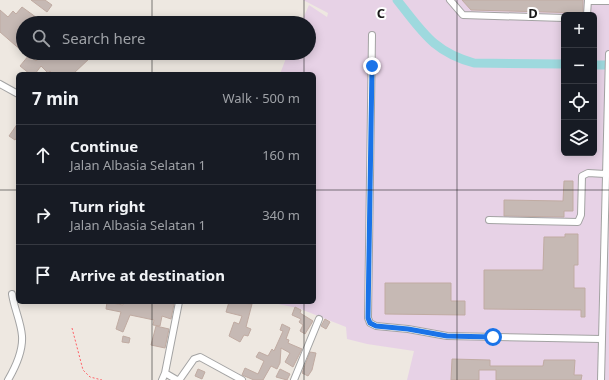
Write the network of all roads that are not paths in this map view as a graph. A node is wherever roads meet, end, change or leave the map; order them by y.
1 (450, 0) edge
2 (588, 0) edge
3 (609, 1) edge
4 (587, 12) edge
5 (561, 18) edge
6 (372, 35) dead end
7 (609, 54) edge
8 (0, 84) edge
9 (16, 93) edge
10 (605, 174) junction
11 (489, 220) dead end
12 (12, 294) dead end
13 (179, 304) edge
14 (319, 319) dead end
15 (601, 339) junction
16 (165, 373) junction
17 (8, 380) edge
18 (162, 380) edge
19 (242, 380) edge
20 (294, 380) edge
21 (601, 380) edge

1 - 5 street
2 - 3 street
2 - 4 street
6 - 15 street
7 - 10 street
8 - 9 street
10 - 11 street
10 - 15 street
12 - 17 street
13 - 16 street
14 - 20 street
15 - 21 street
16 - 18 street
16 - 19 street

